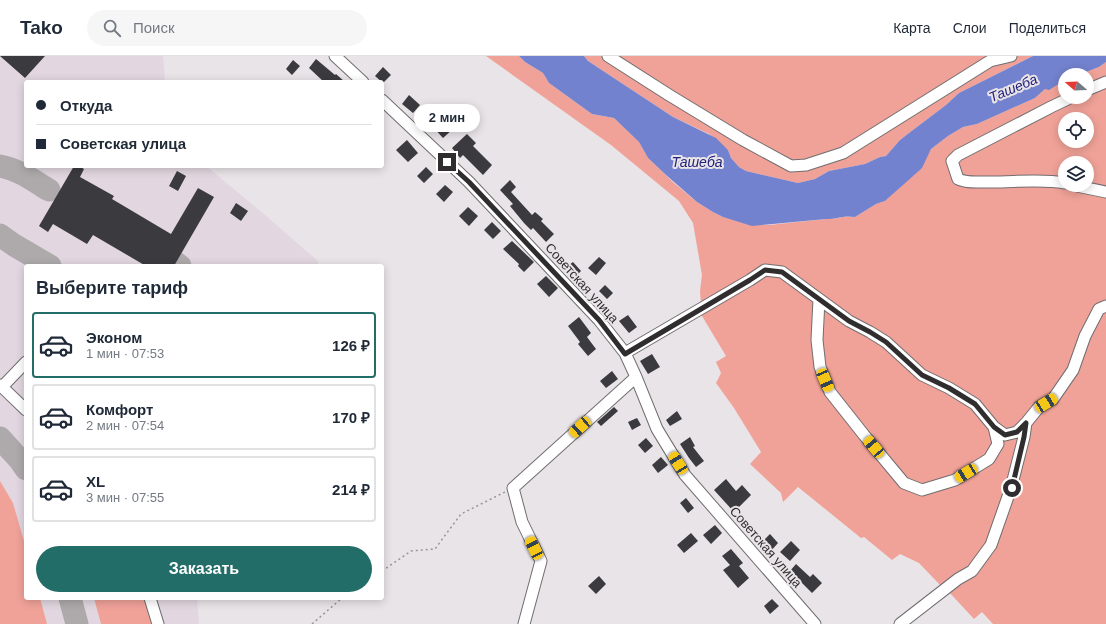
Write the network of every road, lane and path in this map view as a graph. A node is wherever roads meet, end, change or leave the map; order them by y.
1 (335, 56) edge
2 (608, 56) edge
3 (1011, 56) edge
4 (361, 80) edge
5 (1106, 82) edge
6 (1094, 87) edge
7 (384, 102) edge
8 (1058, 104) edge
9 (1058, 182) edge
10 (1094, 190) edge
11 (1106, 192) edge
12 (819, 299) junction
13 (1106, 306) edge
14 (625, 354) junction
15 (24, 364) edge
16 (636, 377) junction
17 (1, 386) edge
18 (24, 408) edge
19 (1026, 423) junction
20 (994, 427) junction
21 (513, 488) junction
22 (384, 569) edge
23 (151, 600) edge
24 (340, 600) edge
25 (158, 624) edge
26 (312, 624) edge
27 (524, 624) edge
28 (815, 624) edge
29 (900, 624) edge

1 - 4 street
2 - 3 street
5 - 6 street
7 - 14 street, Советская улица
8 - 9 street
10 - 11 street
12 - 14 street
12 - 20 street
12 - 20 street
13 - 19 street
14 - 16 street, Советская улица
15 - 17 street
16 - 21 street
16 - 28 street, Советская улица
17 - 18 street
19 - 20 street
19 - 29 street
21 - 22 path
21 - 27 street
23 - 25 street
24 - 26 path

